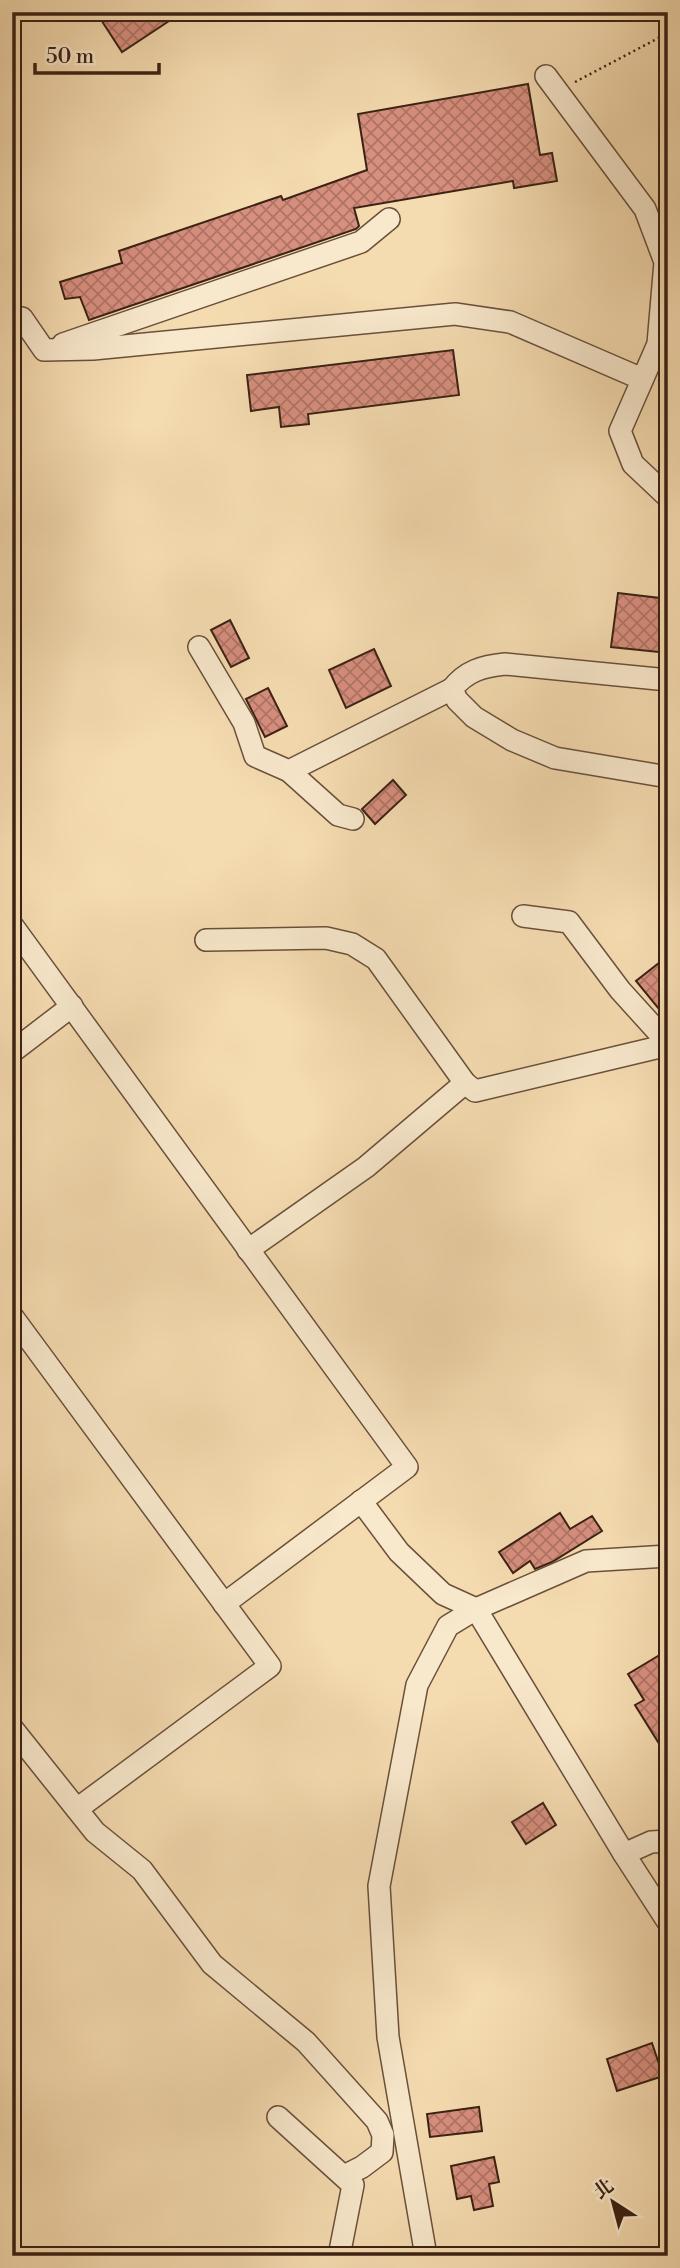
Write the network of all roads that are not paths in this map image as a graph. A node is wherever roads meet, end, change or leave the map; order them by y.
1 (551, 84) road end
2 (389, 219) dead end
3 (22, 318) dead end
4 (44, 350) junction
5 (642, 379) junction
6 (668, 497) edge
7 (199, 647) dead end
8 (668, 680) edge
9 (452, 689) junction
10 (289, 771) junction
11 (668, 776) edge
12 (353, 819) dead end
13 (523, 916) dead end
14 (12, 925) edge
15 (206, 940) dead end
16 (72, 1006) junction
17 (668, 1044) edge
18 (12, 1052) edge
19 (465, 1083) junction
20 (248, 1250) junction
21 (12, 1316) edge
22 (361, 1501) junction
23 (668, 1556) edge
24 (224, 1604) junction
25 (477, 1609) junction
26 (12, 1728) edge
27 (78, 1810) junction
28 (668, 1841) edge
29 (624, 1854) junction
30 (668, 1922) edge
31 (278, 2117) dead end
32 (344, 2176) junction
33 (339, 2256) edge
34 (426, 2256) edge

1 - 5 lane
2 - 4 lane
3 - 4 lane
4 - 5 lane
5 - 6 lane
7 - 10 lane
8 - 9 lane
9 - 10 lane
9 - 11 lane
10 - 12 lane
13 - 17 lane
14 - 16 lane
15 - 19 lane
16 - 18 lane
16 - 20 lane
17 - 19 lane
19 - 20 lane
20 - 22 lane
21 - 24 lane
22 - 24 lane
22 - 25 lane
23 - 25 lane
24 - 27 lane
25 - 29 lane
25 - 34 lane
26 - 27 lane
27 - 32 lane
28 - 29 lane
29 - 30 lane
31 - 32 lane
32 - 33 lane

